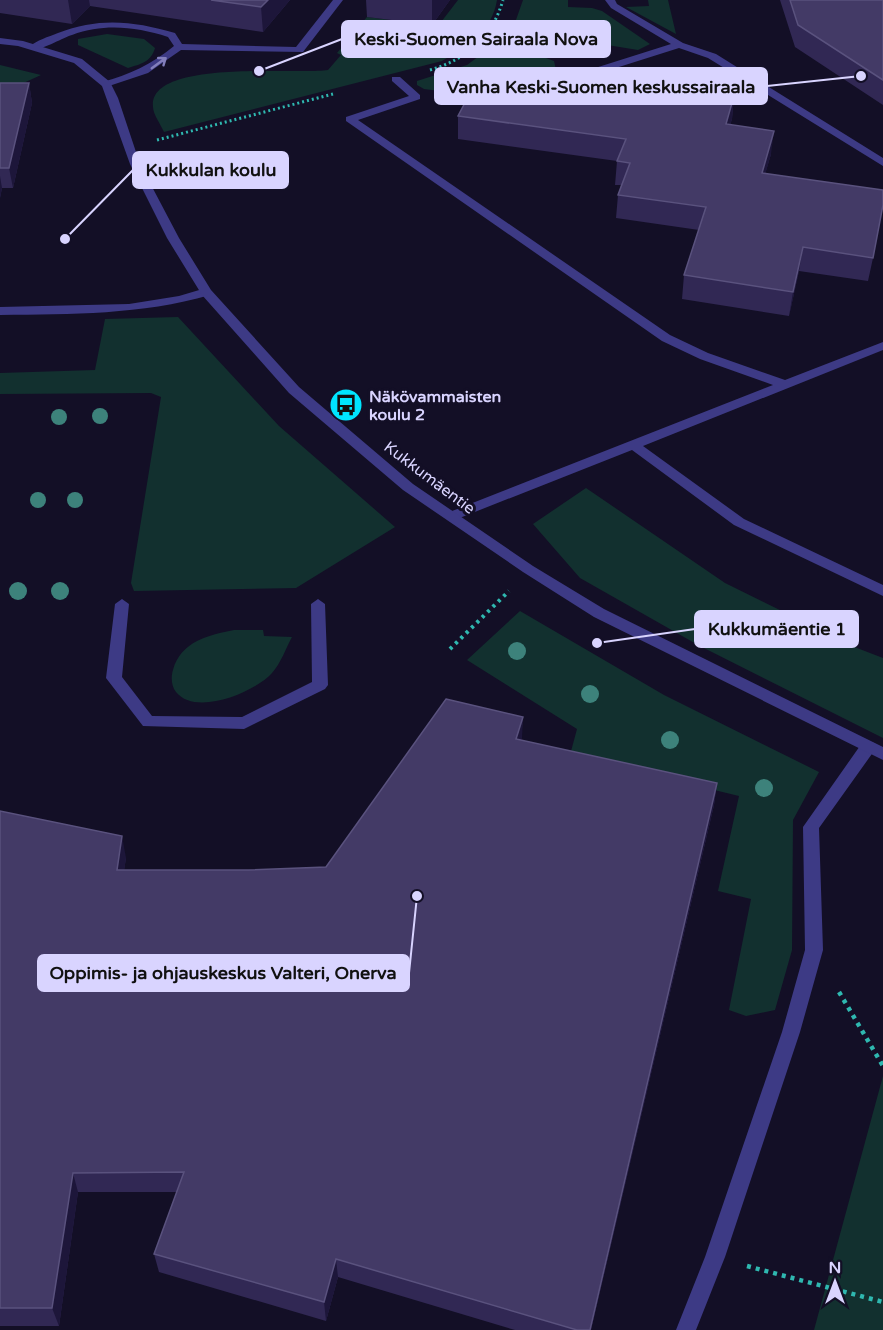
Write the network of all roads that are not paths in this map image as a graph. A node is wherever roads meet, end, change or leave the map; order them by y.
1 (338, 0) edge
2 (610, 0) edge
3 (0, 40) edge
4 (679, 45) junction
5 (34, 47) junction
6 (179, 47) junction
7 (396, 79) road end
8 (558, 83) dead end
9 (106, 84) junction
10 (883, 163) edge
11 (206, 292) junction
12 (0, 311) edge
13 (883, 346) edge
14 (786, 385) junction
15 (632, 444) junction
16 (452, 516) junction
17 (883, 591) edge
18 (122, 604) dead end
19 (318, 604) dead end
20 (876, 750) edge
21 (686, 1330) edge

1 - 6 street
2 - 4 street
3 - 5 street, Kukkumäentie
4 - 8 street
4 - 10 street
5 - 6 street
5 - 9 street, Kukkumäentie
9 -> 6 street
7 - 14 street
9 - 11 street, Kukkumäentie
11 - 12 street
11 - 16 street, Kukkumäentie
13 - 14 street
14 - 15 street
15 - 16 street
15 - 17 street
16 - 20 street, Kukkumäentie
18 - 19 street
20 - 21 street

